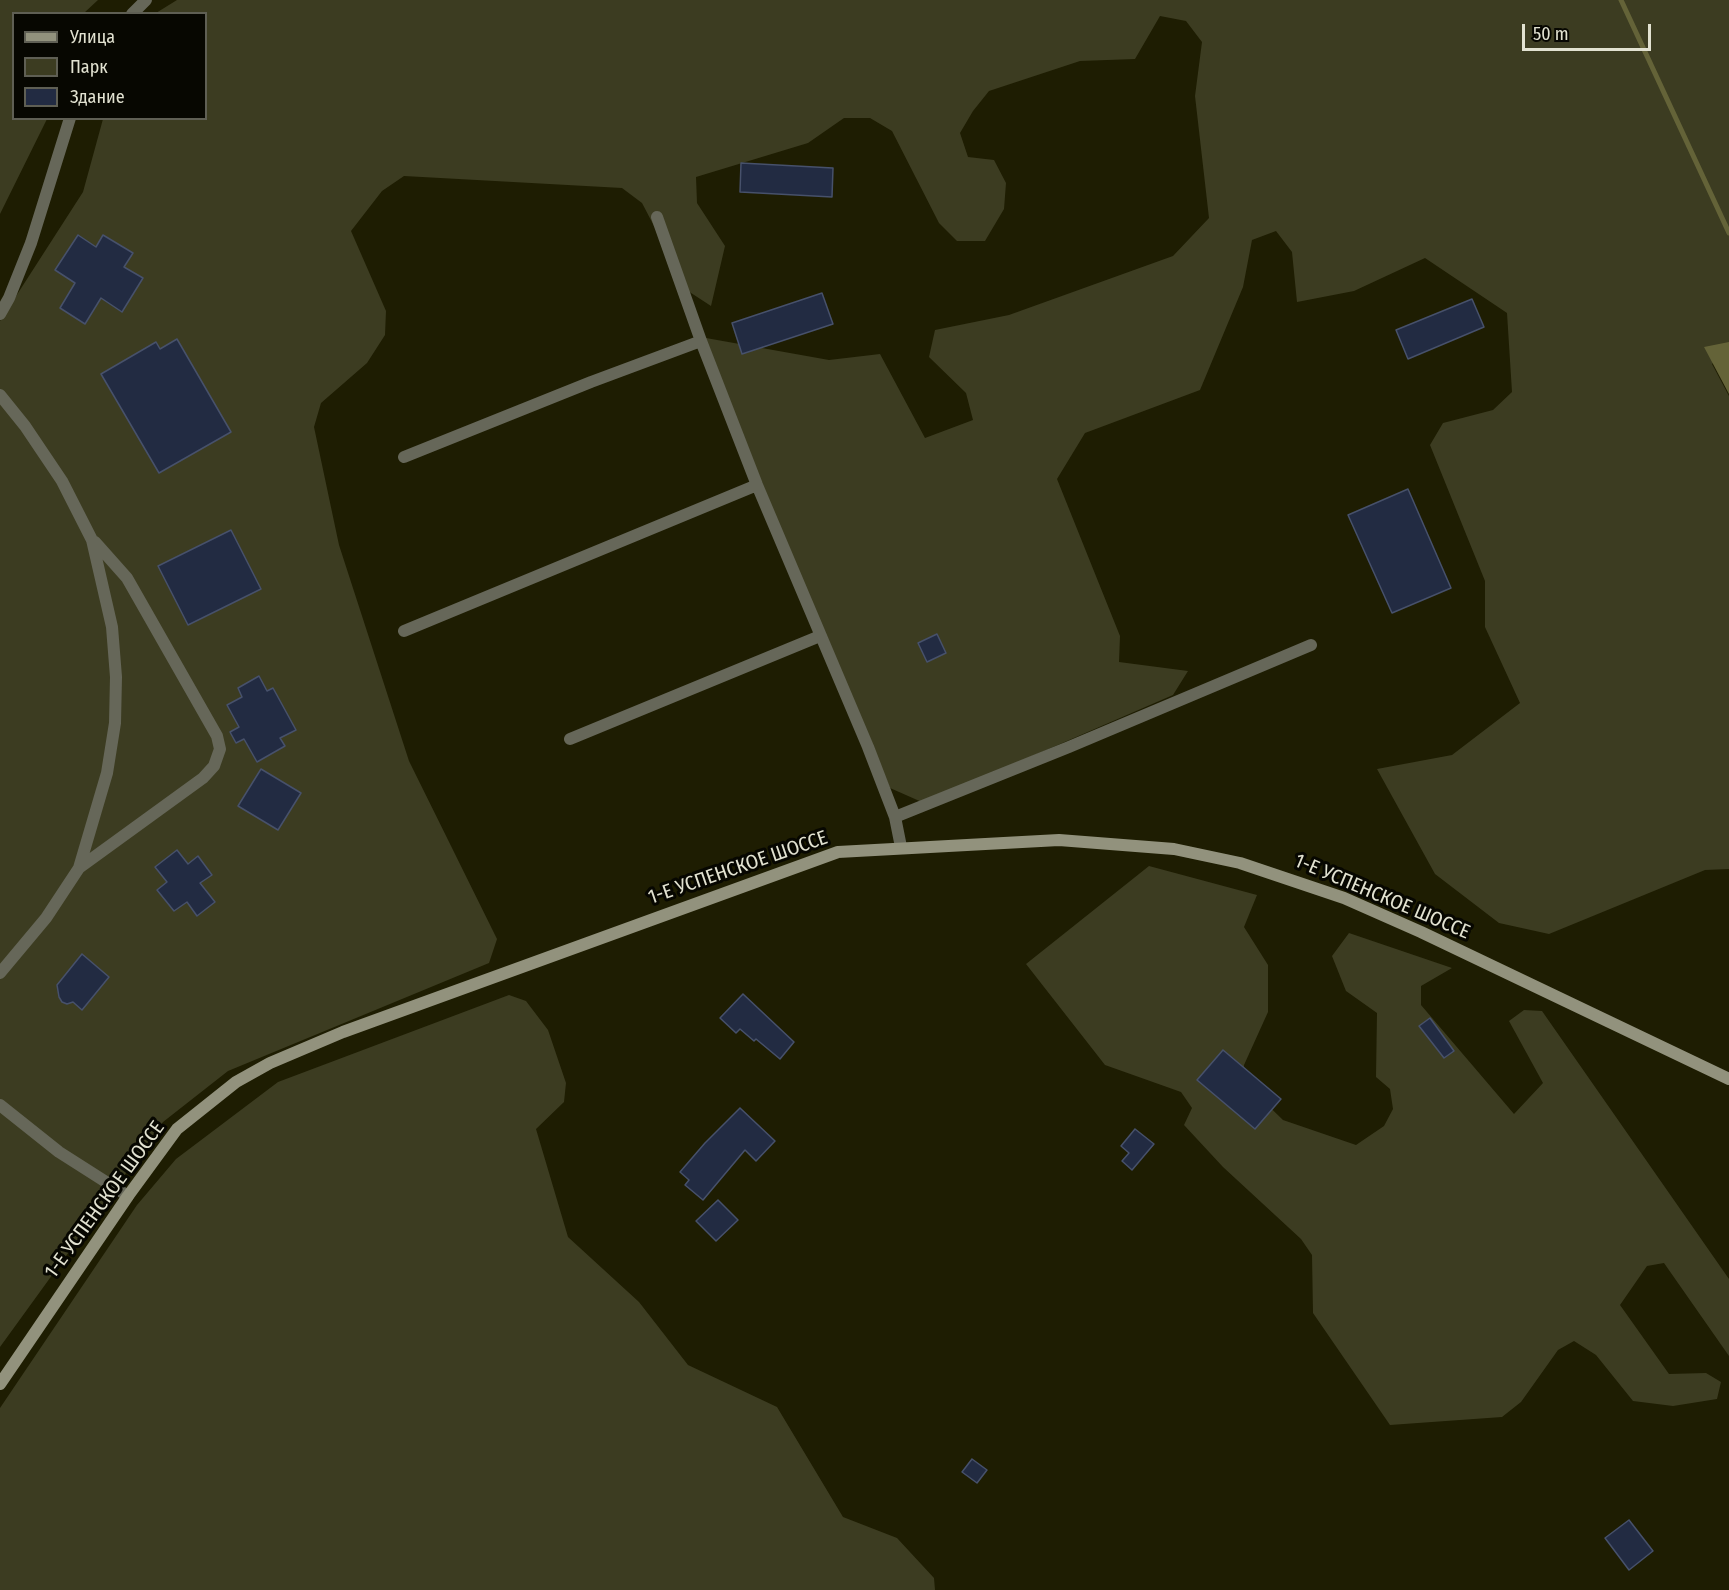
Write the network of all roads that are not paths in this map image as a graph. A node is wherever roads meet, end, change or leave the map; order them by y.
1 (146, 0) edge
2 (134, 12) edge
3 (69, 120) edge
4 (657, 217) dead end
5 (0, 314) edge
6 (701, 341) junction
7 (0, 395) edge
8 (404, 457) dead end
9 (757, 485) junction
10 (92, 540) junction
11 (404, 631) dead end
12 (819, 636) junction
13 (1311, 645) dead end
14 (570, 739) dead end
15 (895, 817) junction
16 (901, 847) junction
17 (79, 868) junction
18 (0, 973) edge
19 (1729, 1079) edge
20 (0, 1105) edge
21 (128, 1196) junction
22 (0, 1384) edge

1 - 2 street
3 - 5 street
4 - 6 street
6 - 8 street
6 - 9 street
7 - 10 street
9 - 11 street
9 - 12 street
10 - 17 street
10 - 17 street
12 - 14 street
12 - 15 street
13 - 15 street
15 - 16 street
16 - 19 main road, 1-Е УСПЕНСКОЕ ШОССЕ
16 - 21 main road, 1-Е УСПЕНСКОЕ ШОССЕ
17 - 18 street
20 - 21 street
21 - 22 main road, 1-Е УСПЕНСКОЕ ШОССЕ

